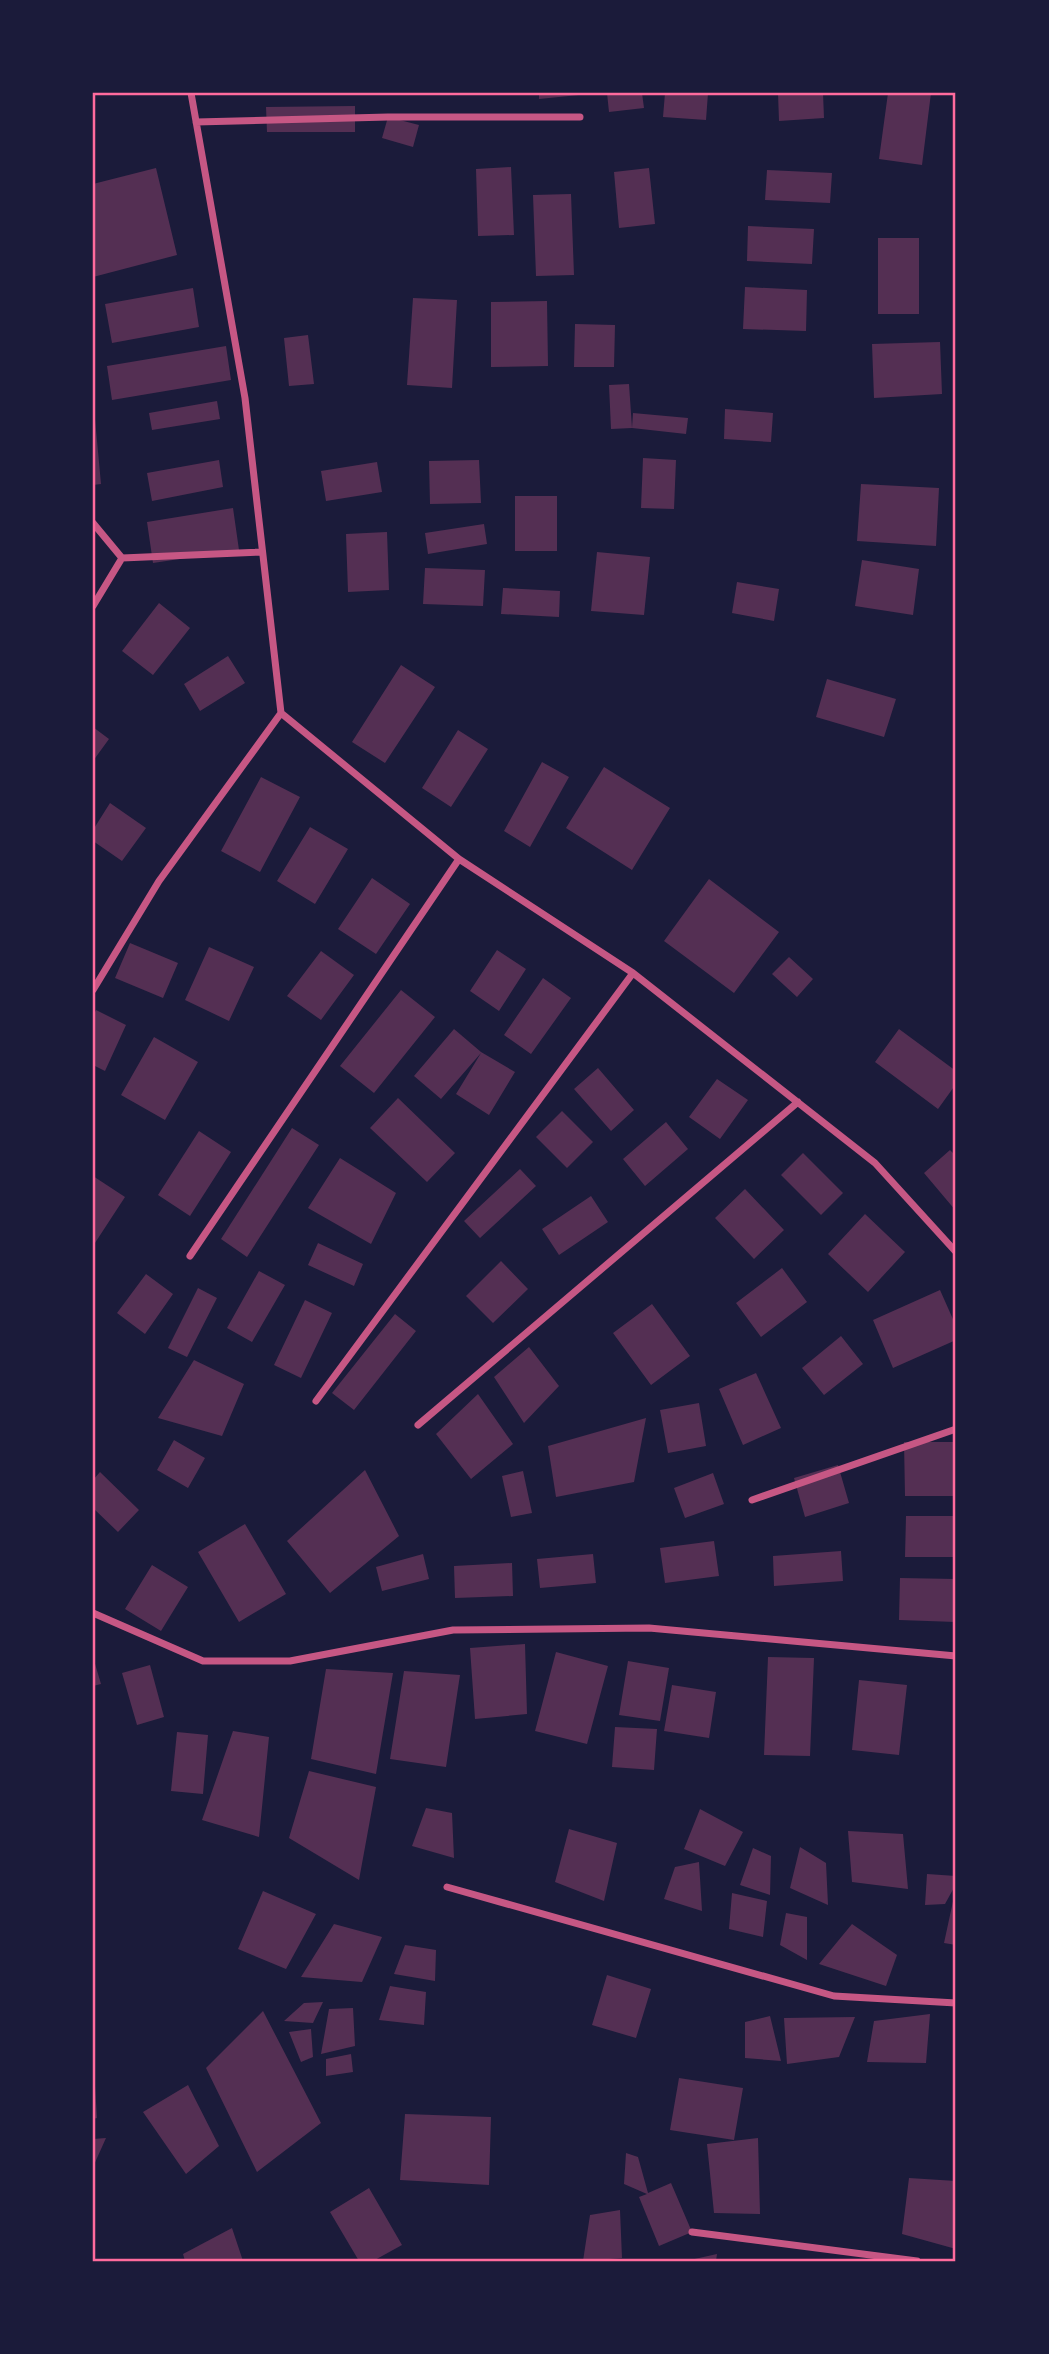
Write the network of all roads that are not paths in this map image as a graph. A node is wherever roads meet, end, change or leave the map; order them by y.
1 (191, 93) edge
2 (580, 117) dead end
3 (196, 122) junction
4 (93, 523) edge
5 (261, 552) junction
6 (122, 558) junction
7 (93, 606) edge
8 (281, 713) junction
9 (459, 859) junction
10 (633, 973) junction
11 (93, 990) edge
12 (799, 1102) junction
13 (956, 1252) edge
14 (190, 1256) dead end
15 (316, 1401) dead end
16 (418, 1425) dead end
17 (956, 1429) edge
18 (752, 1500) dead end
19 (93, 1613) edge
20 (956, 1656) edge
21 (447, 1887) dead end
22 (956, 2003) edge
23 (692, 2231) dead end
24 (917, 2261) edge

1 - 3 street
2 - 3 street
3 - 5 street
4 - 6 street
5 - 6 street
5 - 8 street
6 - 7 street
8 - 9 street
8 - 11 street
9 - 10 street
9 - 14 street
10 - 12 street
10 - 15 street
12 - 13 street
12 - 16 street
17 - 18 street
19 - 20 street
21 - 22 street
23 - 24 street

